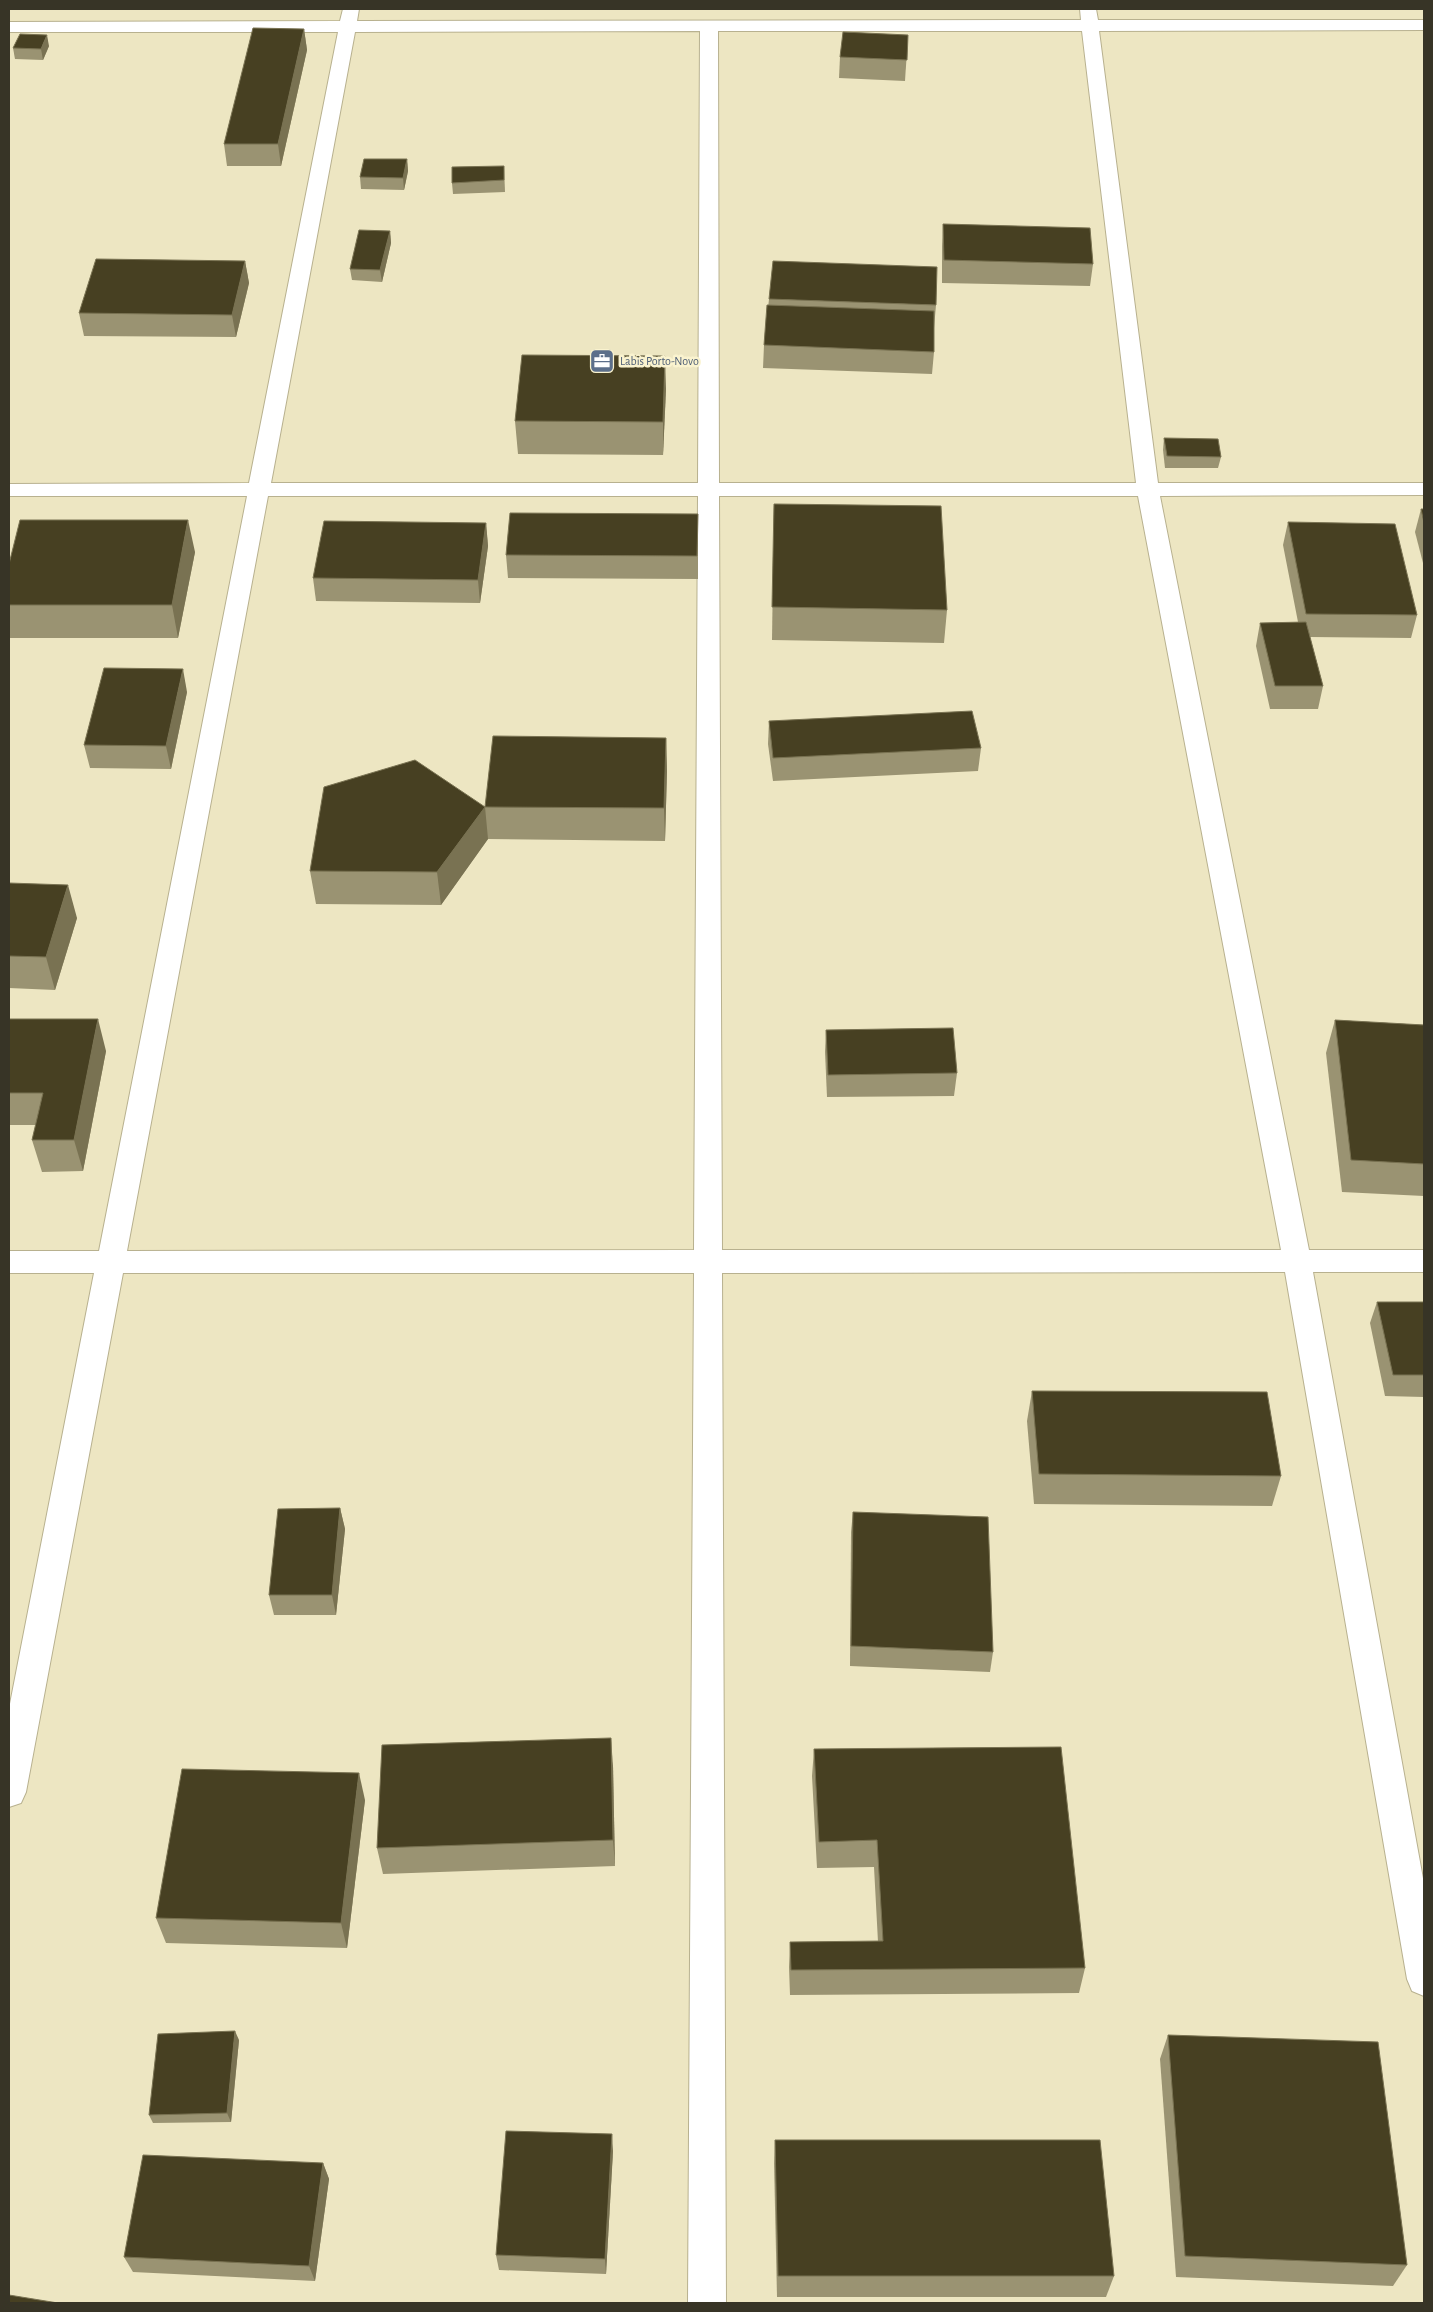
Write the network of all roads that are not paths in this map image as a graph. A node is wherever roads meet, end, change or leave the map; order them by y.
1 (1090, 17) edge
2 (349, 18) edge
3 (1424, 25) edge
4 (9, 27) edge
5 (708, 27) junction
6 (709, 489) junction
7 (1148, 489) junction
8 (1424, 489) edge
9 (9, 490) edge
10 (258, 490) junction
11 (1297, 1261) junction
12 (1424, 1261) edge
13 (9, 1262) edge
14 (110, 1262) junction
15 (708, 1262) junction
16 (9, 1792) edge
17 (1424, 1979) edge
18 (707, 2303) edge

1 - 3 street
1 - 5 street
1 - 7 street
2 - 4 street
2 - 5 street
2 - 10 street
5 - 6 street
6 - 7 street
6 - 10 street
6 - 15 street
7 - 8 street
7 - 11 street
9 - 10 street
10 - 14 street
11 - 12 street
11 - 15 street
11 - 17 street
13 - 14 street
14 - 15 street
14 - 16 street
15 - 18 street

